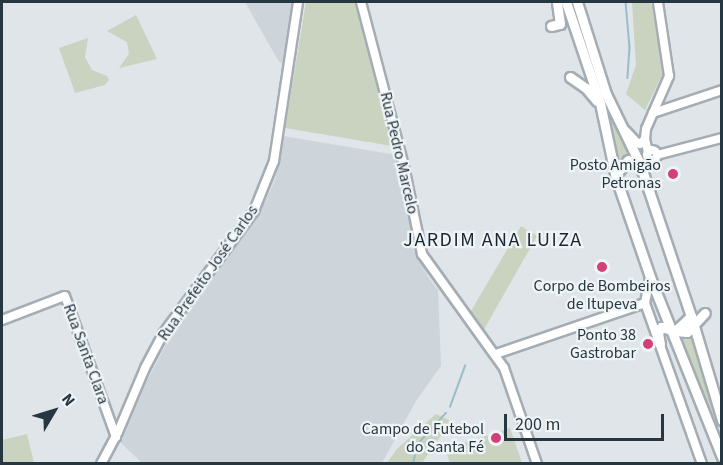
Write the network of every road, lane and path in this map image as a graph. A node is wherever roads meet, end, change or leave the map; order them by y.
1 (298, 2) edge
2 (361, 2) edge
3 (557, 2) edge
4 (566, 2) edge
5 (578, 2) edge
6 (658, 2) edge
7 (551, 26) dead end
8 (570, 77) dead end
9 (722, 90) edge
10 (600, 103) junction
11 (653, 113) junction
12 (621, 126) junction
13 (722, 138) edge
14 (645, 139) junction
15 (640, 164) junction
16 (616, 174) junction
17 (650, 277) junction
18 (645, 303) junction
19 (663, 310) junction
20 (705, 313) dead end
21 (691, 316) junction
22 (2, 320) edge
23 (694, 326) junction
24 (672, 330) junction
25 (660, 344) junction
26 (495, 354) junction
27 (107, 411) junction
28 (123, 420) junction
29 (722, 420) edge
30 (116, 437) junction
31 (722, 457) edge
32 (104, 462) edge
33 (537, 464) edge
34 (702, 464) edge

1 - 28 street, Rua Prefeito José Carlos
2 - 26 street, Rua Pedro Marcelo
3 - 7 main road
4 - 10 main road
5 - 12 main road
6 - 11 street
8 - 10 main road
9 - 11 street
10 - 16 main road
11 - 14 street
12 - 14 street
12 - 15 main road
13 - 14 street
15 - 16 main road
15 - 21 main road
16 - 17 main road
17 - 18 street
17 - 19 main road
18 - 19 street
18 - 25 street
18 - 26 street
19 - 24 main road
20 - 23 main road
21 - 23 main road
21 - 24 main road
22 - 27 street, Rua Santa Clara
23 - 24 main road
23 - 29 main road
24 - 25 main road
24 - 31 main road
25 - 34 street
26 - 33 street, Rua Pedro Marcelo
27 - 28 street
27 - 30 street, Rua Santa Clara
28 - 30 street, Rua Prefeito José Carlos
30 - 32 street, Rua Prefeito José Carlos

